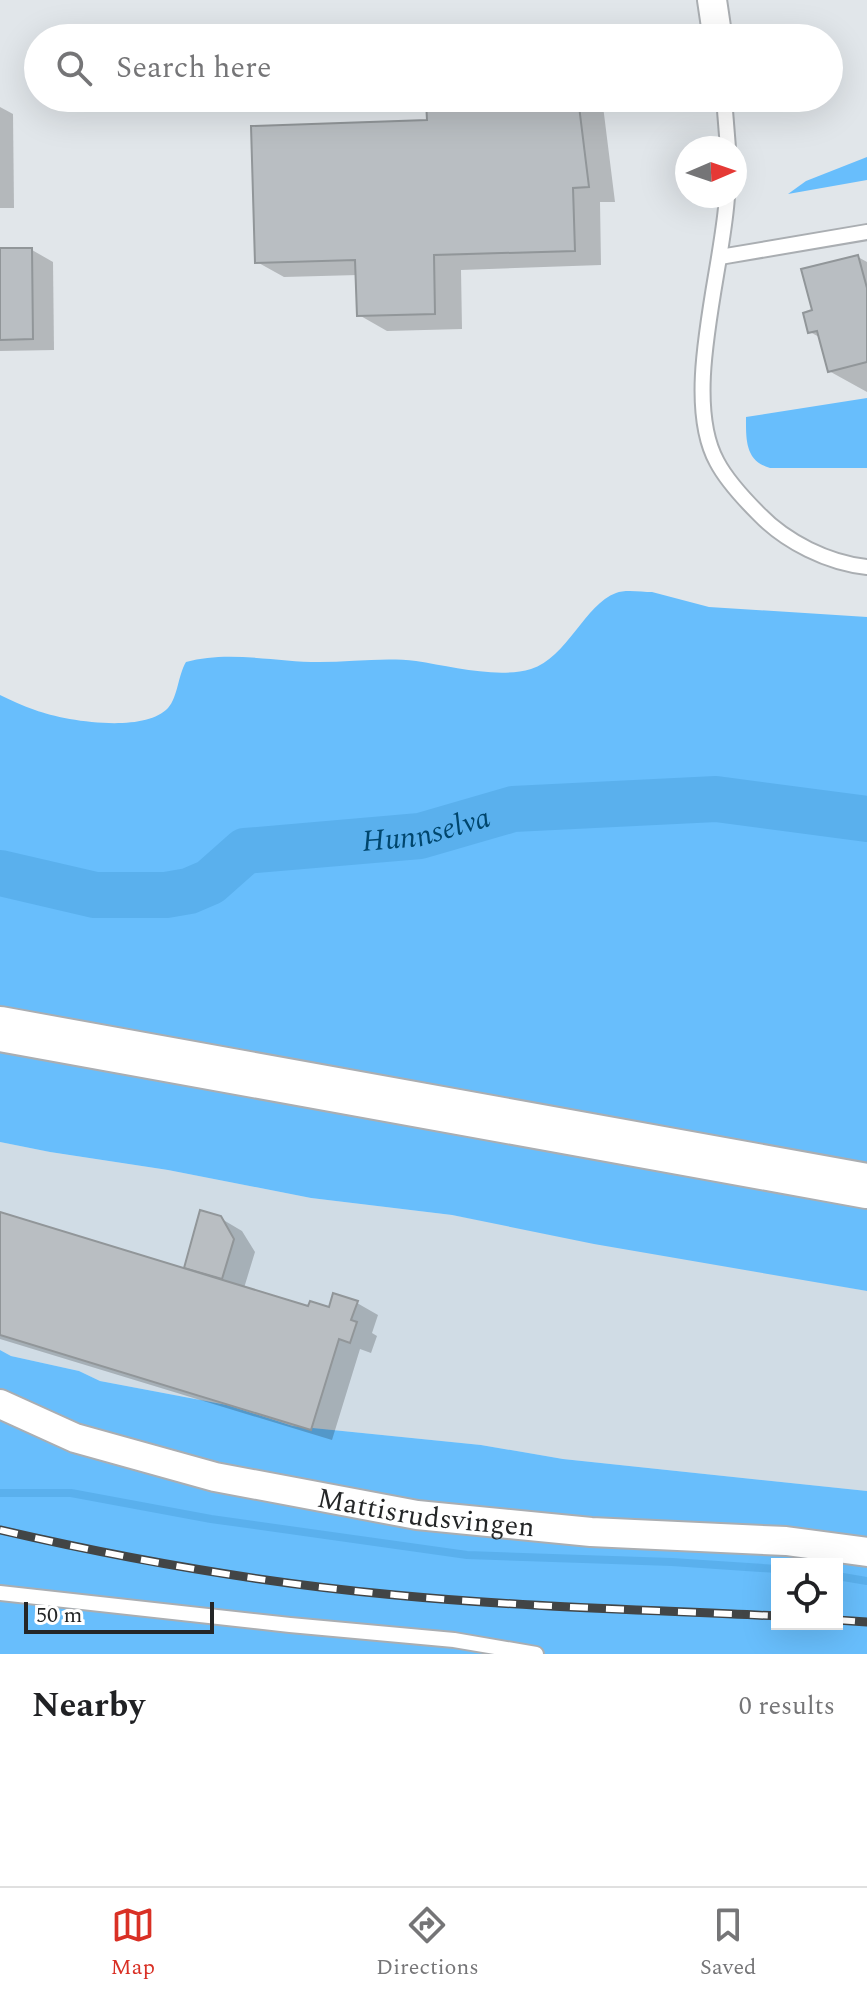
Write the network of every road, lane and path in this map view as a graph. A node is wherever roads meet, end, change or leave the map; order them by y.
1 (725, 112) edge
2 (727, 136) edge
3 (726, 208) edge
4 (867, 232) edge
5 (720, 257) junction
6 (867, 567) edge
7 (0, 1029) edge
8 (0, 1053) edge
9 (867, 1186) edge
10 (867, 1209) edge
11 (0, 1404) edge
12 (867, 1552) edge
13 (0, 1593) edge
14 (536, 1654) edge

1 - 2 lane
3 - 5 lane
4 - 5 lane
5 - 6 lane
7 - 9 highway
8 - 10 highway
11 - 12 street, Mattisrudsvingen
13 - 14 lane

